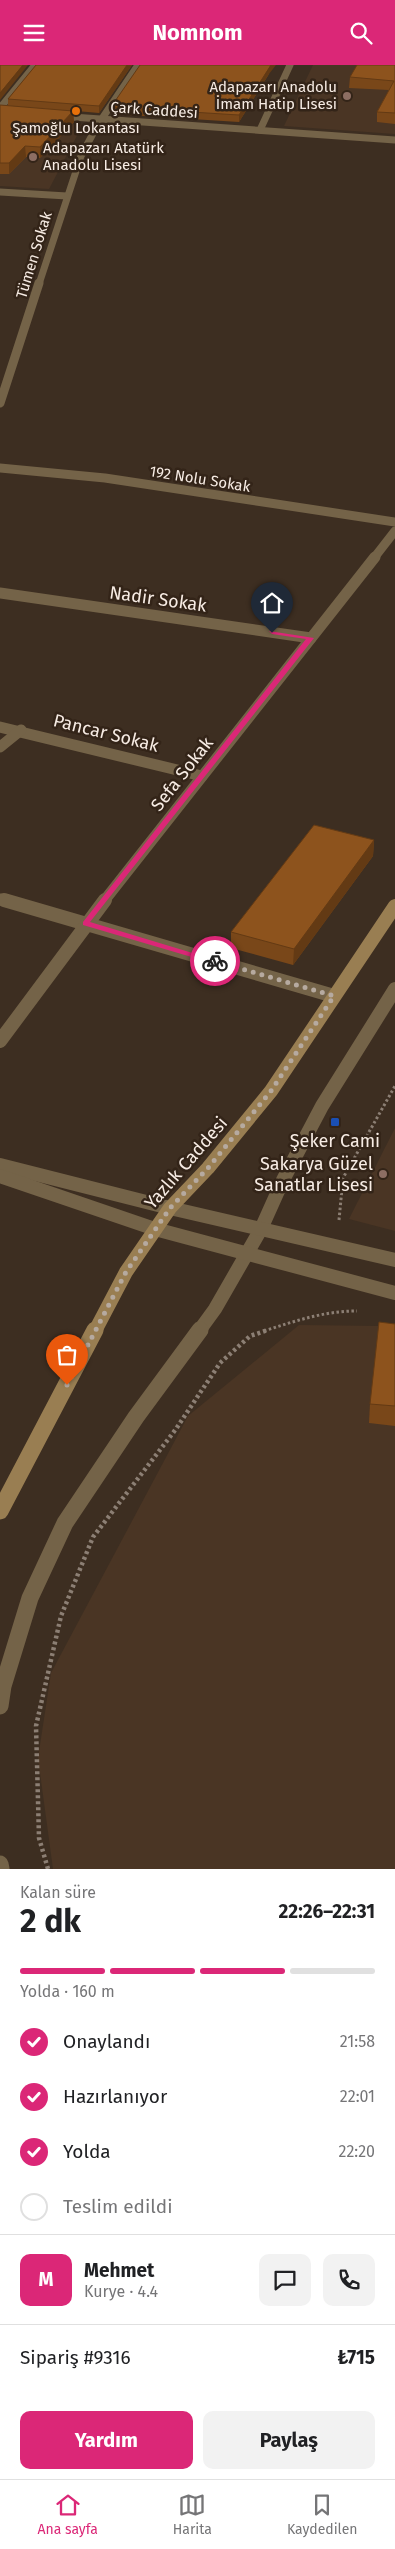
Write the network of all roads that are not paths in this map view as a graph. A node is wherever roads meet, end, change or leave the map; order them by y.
1 (34, 65) edge
2 (138, 65) edge
3 (290, 65) edge
4 (0, 110) edge
5 (9, 112) edge
6 (47, 115) edge
7 (103, 119) junction
8 (260, 130) junction
9 (395, 140) edge
10 (0, 192) edge
11 (67, 196) junction
12 (0, 403) edge
13 (0, 468) edge
14 (395, 522) edge
15 (395, 531) edge
16 (0, 593) edge
17 (310, 638) junction
18 (0, 727) edge
19 (21, 730) junction
20 (0, 747) edge
21 (202, 776) junction
22 (0, 899) edge
23 (395, 906) edge
24 (86, 923) junction
25 (395, 989) edge
26 (334, 996) junction
27 (0, 1041) edge
28 (0, 1165) edge
29 (0, 1176) edge
30 (170, 1208) junction
31 (155, 1229) junction
32 (261, 1229) junction
33 (246, 1253) junction
34 (395, 1260) edge
35 (395, 1293) edge
36 (0, 1511) edge
37 (0, 1706) edge
38 (0, 1865) edge
39 (0, 1869) edge

1 - 4 street
2 - 7 street, Tümen Sokak
3 - 8 street
4 - 5 street
6 - 7 street, Çark Caddesi
7 - 8 street, Çark Caddesi
7 - 11 street, Tümen Sokak
8 - 9 street, Çark Caddesi
10 - 11 street
11 - 12 street, Tümen Sokak
13 - 14 street, 192 Nolu Sokak
15 - 17 street, Sefa Sokak
16 - 17 street, Nadir Sokak
17 - 21 street, Sefa Sokak
18 - 19 street, Pancar Sokak
19 - 20 street
19 - 21 street, Pancar Sokak
21 - 24 street, Sefa Sokak
22 - 24 street
23 - 26 main road, Yazlık Caddesi
24 - 26 street
24 - 27 street, Sefa Sokak
25 - 32 street
26 - 30 main road, Yazlık Caddesi
28 - 30 street
29 - 31 street
30 - 31 main road, Yazlık Caddesi
30 - 32 street
31 - 33 street
31 - 36 main road, Yazlık Caddesi
32 - 33 street
32 - 34 street
33 - 35 street
33 - 37 street
38 - 39 street

